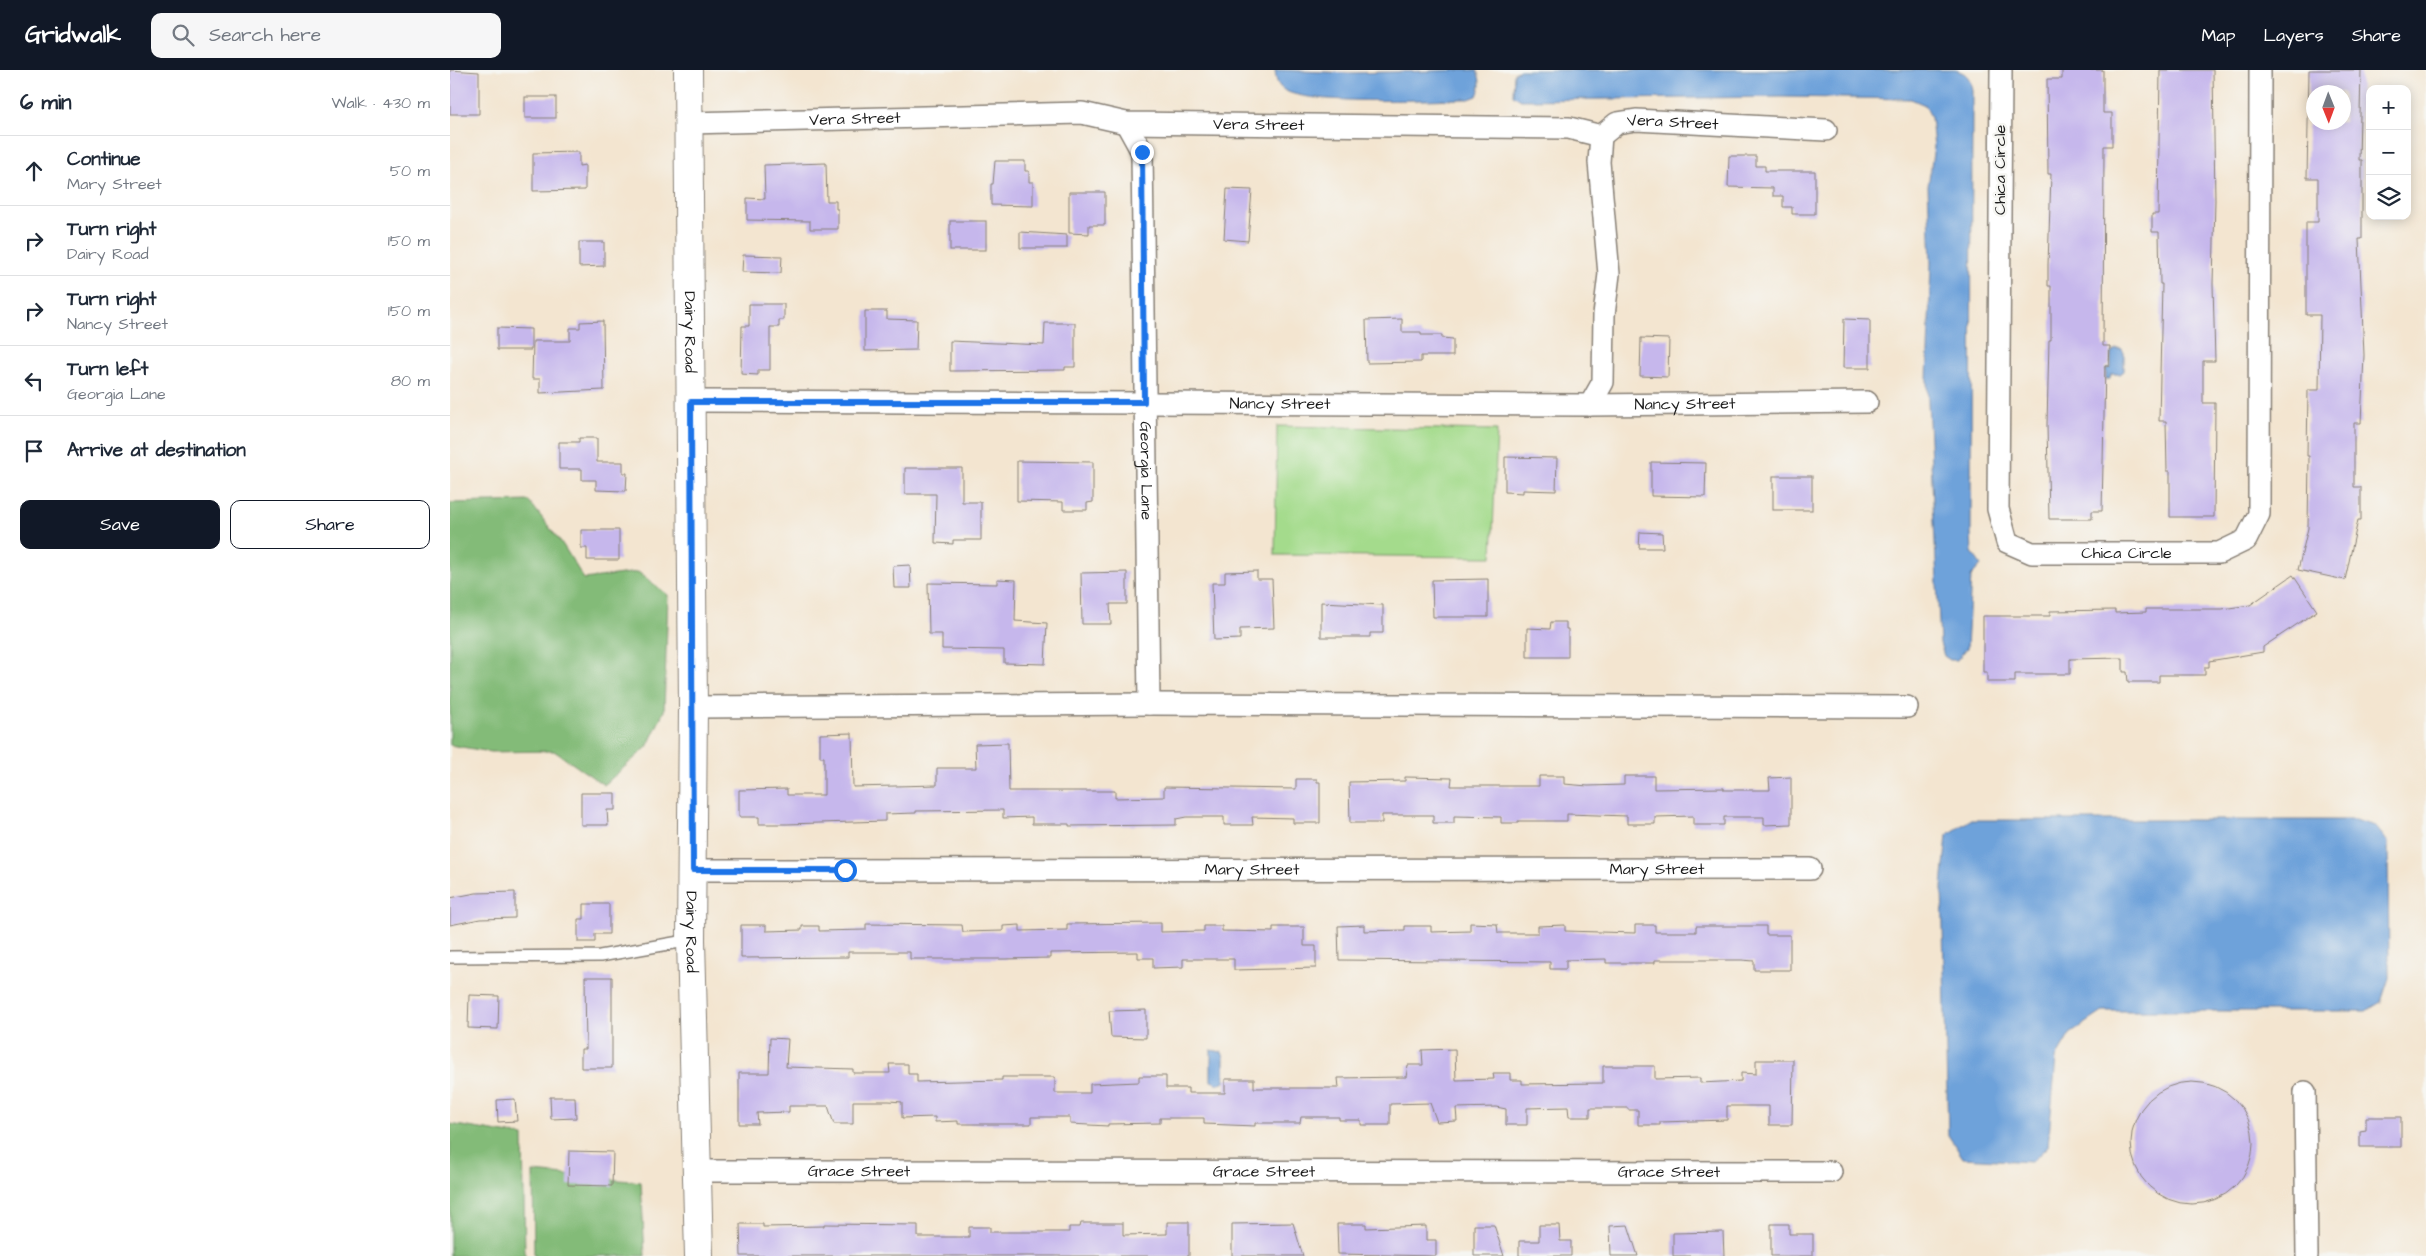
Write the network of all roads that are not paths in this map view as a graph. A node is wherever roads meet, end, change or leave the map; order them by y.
1 (688, 70) edge
2 (2001, 70) edge
3 (2260, 70) edge
4 (688, 123) junction
5 (1126, 123) junction
6 (1826, 130) dead end
7 (1601, 136) junction
8 (691, 402) junction
9 (1144, 402) junction
10 (1867, 402) dead end
11 (1590, 405) junction
12 (1149, 704) junction
13 (693, 706) junction
14 (1907, 707) dead end
15 (1810, 869) dead end
16 (693, 870) junction
17 (691, 940) junction
18 (450, 956) edge
19 (2306, 1092) dead end
20 (698, 1171) junction
21 (1831, 1172) dead end
22 (699, 1256) edge
23 (2307, 1256) edge

1 - 4 street, Dairy Road
2 - 3 street, Chica Circle
4 - 5 street, Vera Street
4 - 8 street, Dairy Road
5 - 7 street, Vera Street
5 - 9 street, Georgia Lane
6 - 7 street, Vera Street
7 - 11 street
8 - 9 street, Nancy Street
8 - 13 street, Dairy Road
9 - 11 street, Nancy Street
9 - 12 street, Georgia Lane
10 - 11 street, Nancy Street
12 - 13 street
12 - 14 street
13 - 16 street, Dairy Road
15 - 16 street, Mary Street
16 - 17 street, Dairy Road
17 - 18 lane
17 - 20 street, Dairy Road
19 - 23 street
20 - 21 street, Grace Street
20 - 22 street, Dairy Road

